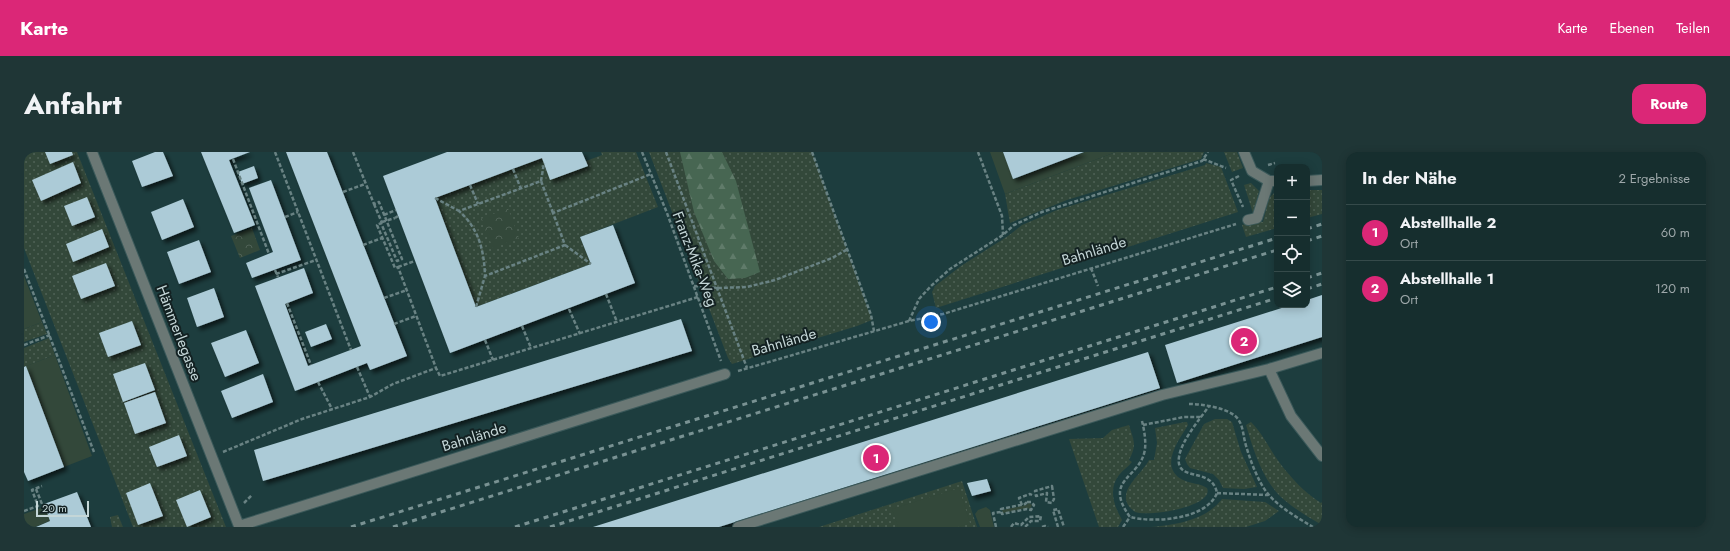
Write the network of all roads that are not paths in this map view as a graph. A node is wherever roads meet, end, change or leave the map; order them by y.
1 (92, 152) edge
2 (1244, 152) edge
3 (1322, 180) edge
4 (1273, 181) edge
5 (1310, 181) edge
6 (1248, 220) road end
7 (1322, 353) edge
8 (1269, 369) junction
9 (725, 374) road end
10 (1322, 456) edge
11 (239, 526) joint
12 (738, 527) edge

1 - 11 street, Hämmerlegasse
2 - 4 street
3 - 5 street
4 - 6 street
7 - 8 street
8 - 10 street
8 - 12 street
9 - 11 street, Bahnlände

